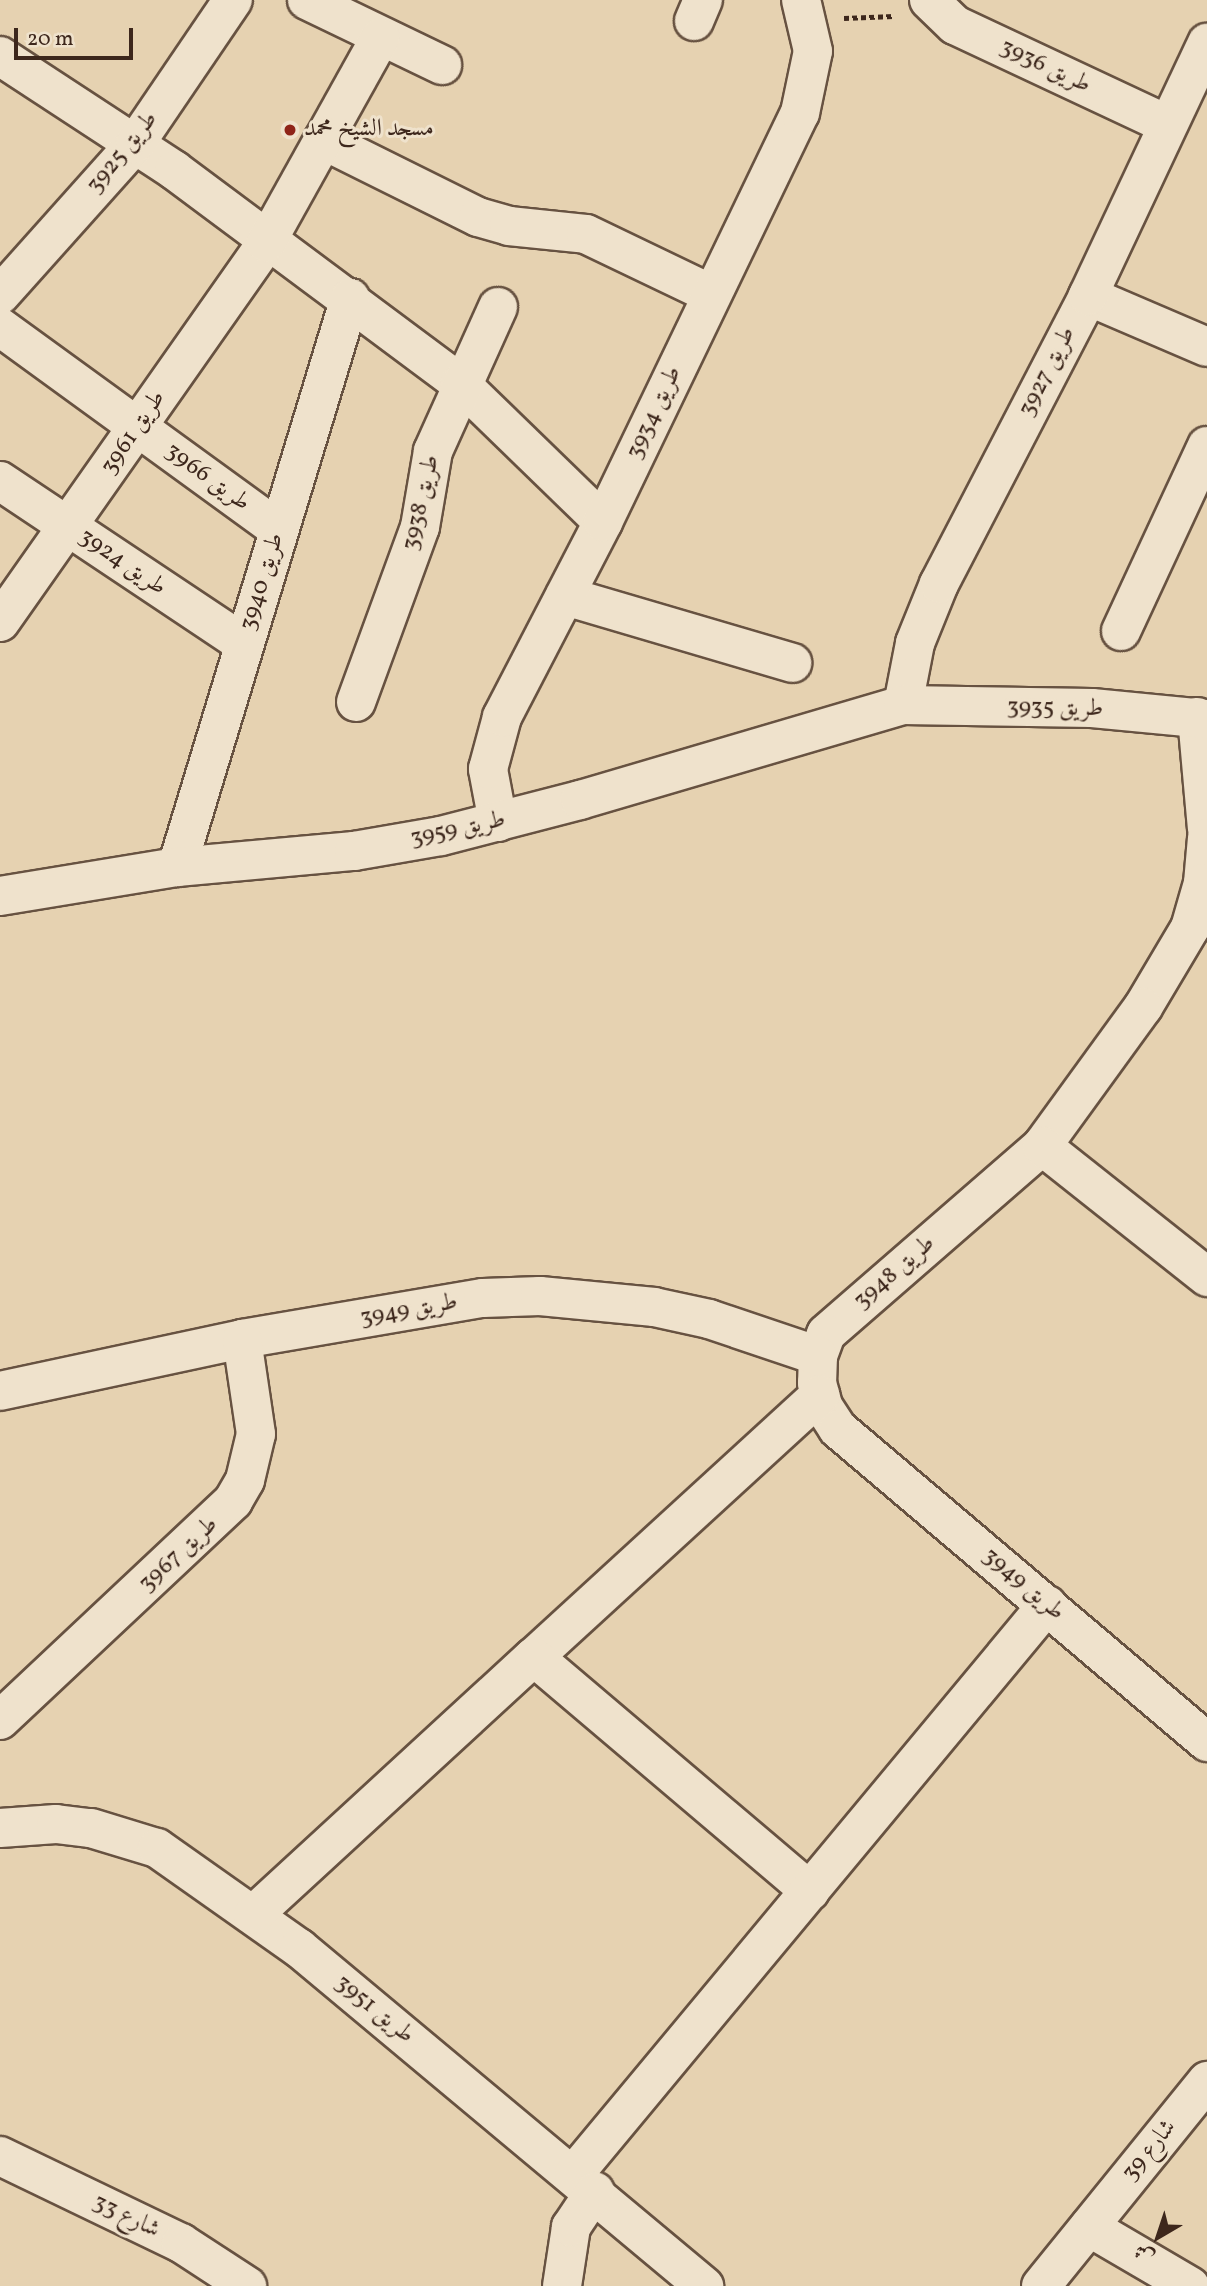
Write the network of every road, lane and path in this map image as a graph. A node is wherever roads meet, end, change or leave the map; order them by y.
1 (233, 0) edge
2 (307, 0) edge
3 (929, 1) edge
4 (804, 10) edge
5 (380, 38) junction
6 (1207, 43) edge
7 (0, 56) edge
8 (442, 65) dead end
9 (1168, 125) junction
10 (323, 140) junction
11 (135, 144) junction
12 (266, 243) junction
13 (711, 294) junction
14 (0, 295) edge
15 (1088, 296) junction
16 (349, 298) junction
17 (498, 307) dead end
18 (0, 327) edge
19 (1207, 347) edge
20 (460, 383) junction
21 (138, 427) junction
22 (1207, 446) edge
23 (0, 481) edge
24 (603, 523) junction
25 (70, 527) junction
26 (279, 530) junction
27 (565, 596) junction
28 (0, 622) edge
29 (1121, 631) dead end
30 (244, 644) junction
31 (792, 663) dead end
32 (356, 702) dead end
33 (903, 705) junction
34 (1202, 718) edge
35 (498, 822) junction
36 (1207, 829) edge
37 (1207, 838) edge
38 (177, 867) junction
39 (0, 896) edge
40 (1042, 1146) junction
41 (1207, 1278) edge
42 (242, 1339) junction
43 (818, 1356) junction
44 (0, 1391) edge
45 (820, 1395) junction
46 (1047, 1605) junction
47 (534, 1657) junction
48 (0, 1720) edge
49 (1207, 1742) edge
50 (0, 1828) edge
51 (810, 1891) junction
52 (253, 1915) junction
53 (1207, 2081) edge
54 (0, 2156) edge
55 (585, 2182) junction
56 (1089, 2227) junction
57 (247, 2286) edge
58 (562, 2286) edge
59 (704, 2286) edge
60 (1041, 2286) edge
61 (1190, 2286) edge

1 - 11 street, طريق 3925
2 - 5 street
3 - 4 path
3 - 9 street, طريق 3936
4 - 13 street, طريق 3934
5 - 8 street
5 - 10 street, طريق 3961
6 - 9 street, طريق 3927
7 - 11 street
9 - 15 street, طريق 3927
10 - 12 street, طريق 3961
10 - 13 street
11 - 12 street
11 - 14 street, طريق 3925
12 - 16 street
12 - 21 street, طريق 3961
13 - 24 street, طريق 3934
15 - 19 street
15 - 33 street, طريق 3927
16 - 20 street
16 - 26 street, طريق 3940
17 - 20 street, طريق 3938
18 - 21 street, طريق 3966
20 - 24 street
20 - 32 street, طريق 3938
21 - 25 street, طريق 3961
21 - 26 street, طريق 3966
22 - 29 street
23 - 25 street, طريق 3924
24 - 27 street, طريق 3934
25 - 28 street, طريق 3961
25 - 30 street, طريق 3924
26 - 30 street, طريق 3940
27 - 31 street
27 - 35 street, طريق 3934
30 - 38 street, طريق 3940
33 - 34 street, طريق 3935
33 - 35 street, طريق 3959
34 - 36 street
35 - 38 street, طريق 3959
37 - 40 street, طريق 3948
38 - 39 street, طريق 3959
40 - 41 street
40 - 43 street, طريق 3948
42 - 43 street, طريق 3949
42 - 44 street, طريق 3949
42 - 48 street, طريق 3967
43 - 45 street
45 - 46 street, طريق 3949
45 - 47 street
46 - 49 street, طريق 3949
46 - 51 street
47 - 51 street
47 - 52 street
50 - 52 street, طريق 3951
51 - 55 street
52 - 55 street, طريق 3951
53 - 56 street, شارع 39
54 - 57 street, شارع 33
55 - 58 street
55 - 59 street, طريق 3951
56 - 60 street, شارع 39
56 - 61 street

